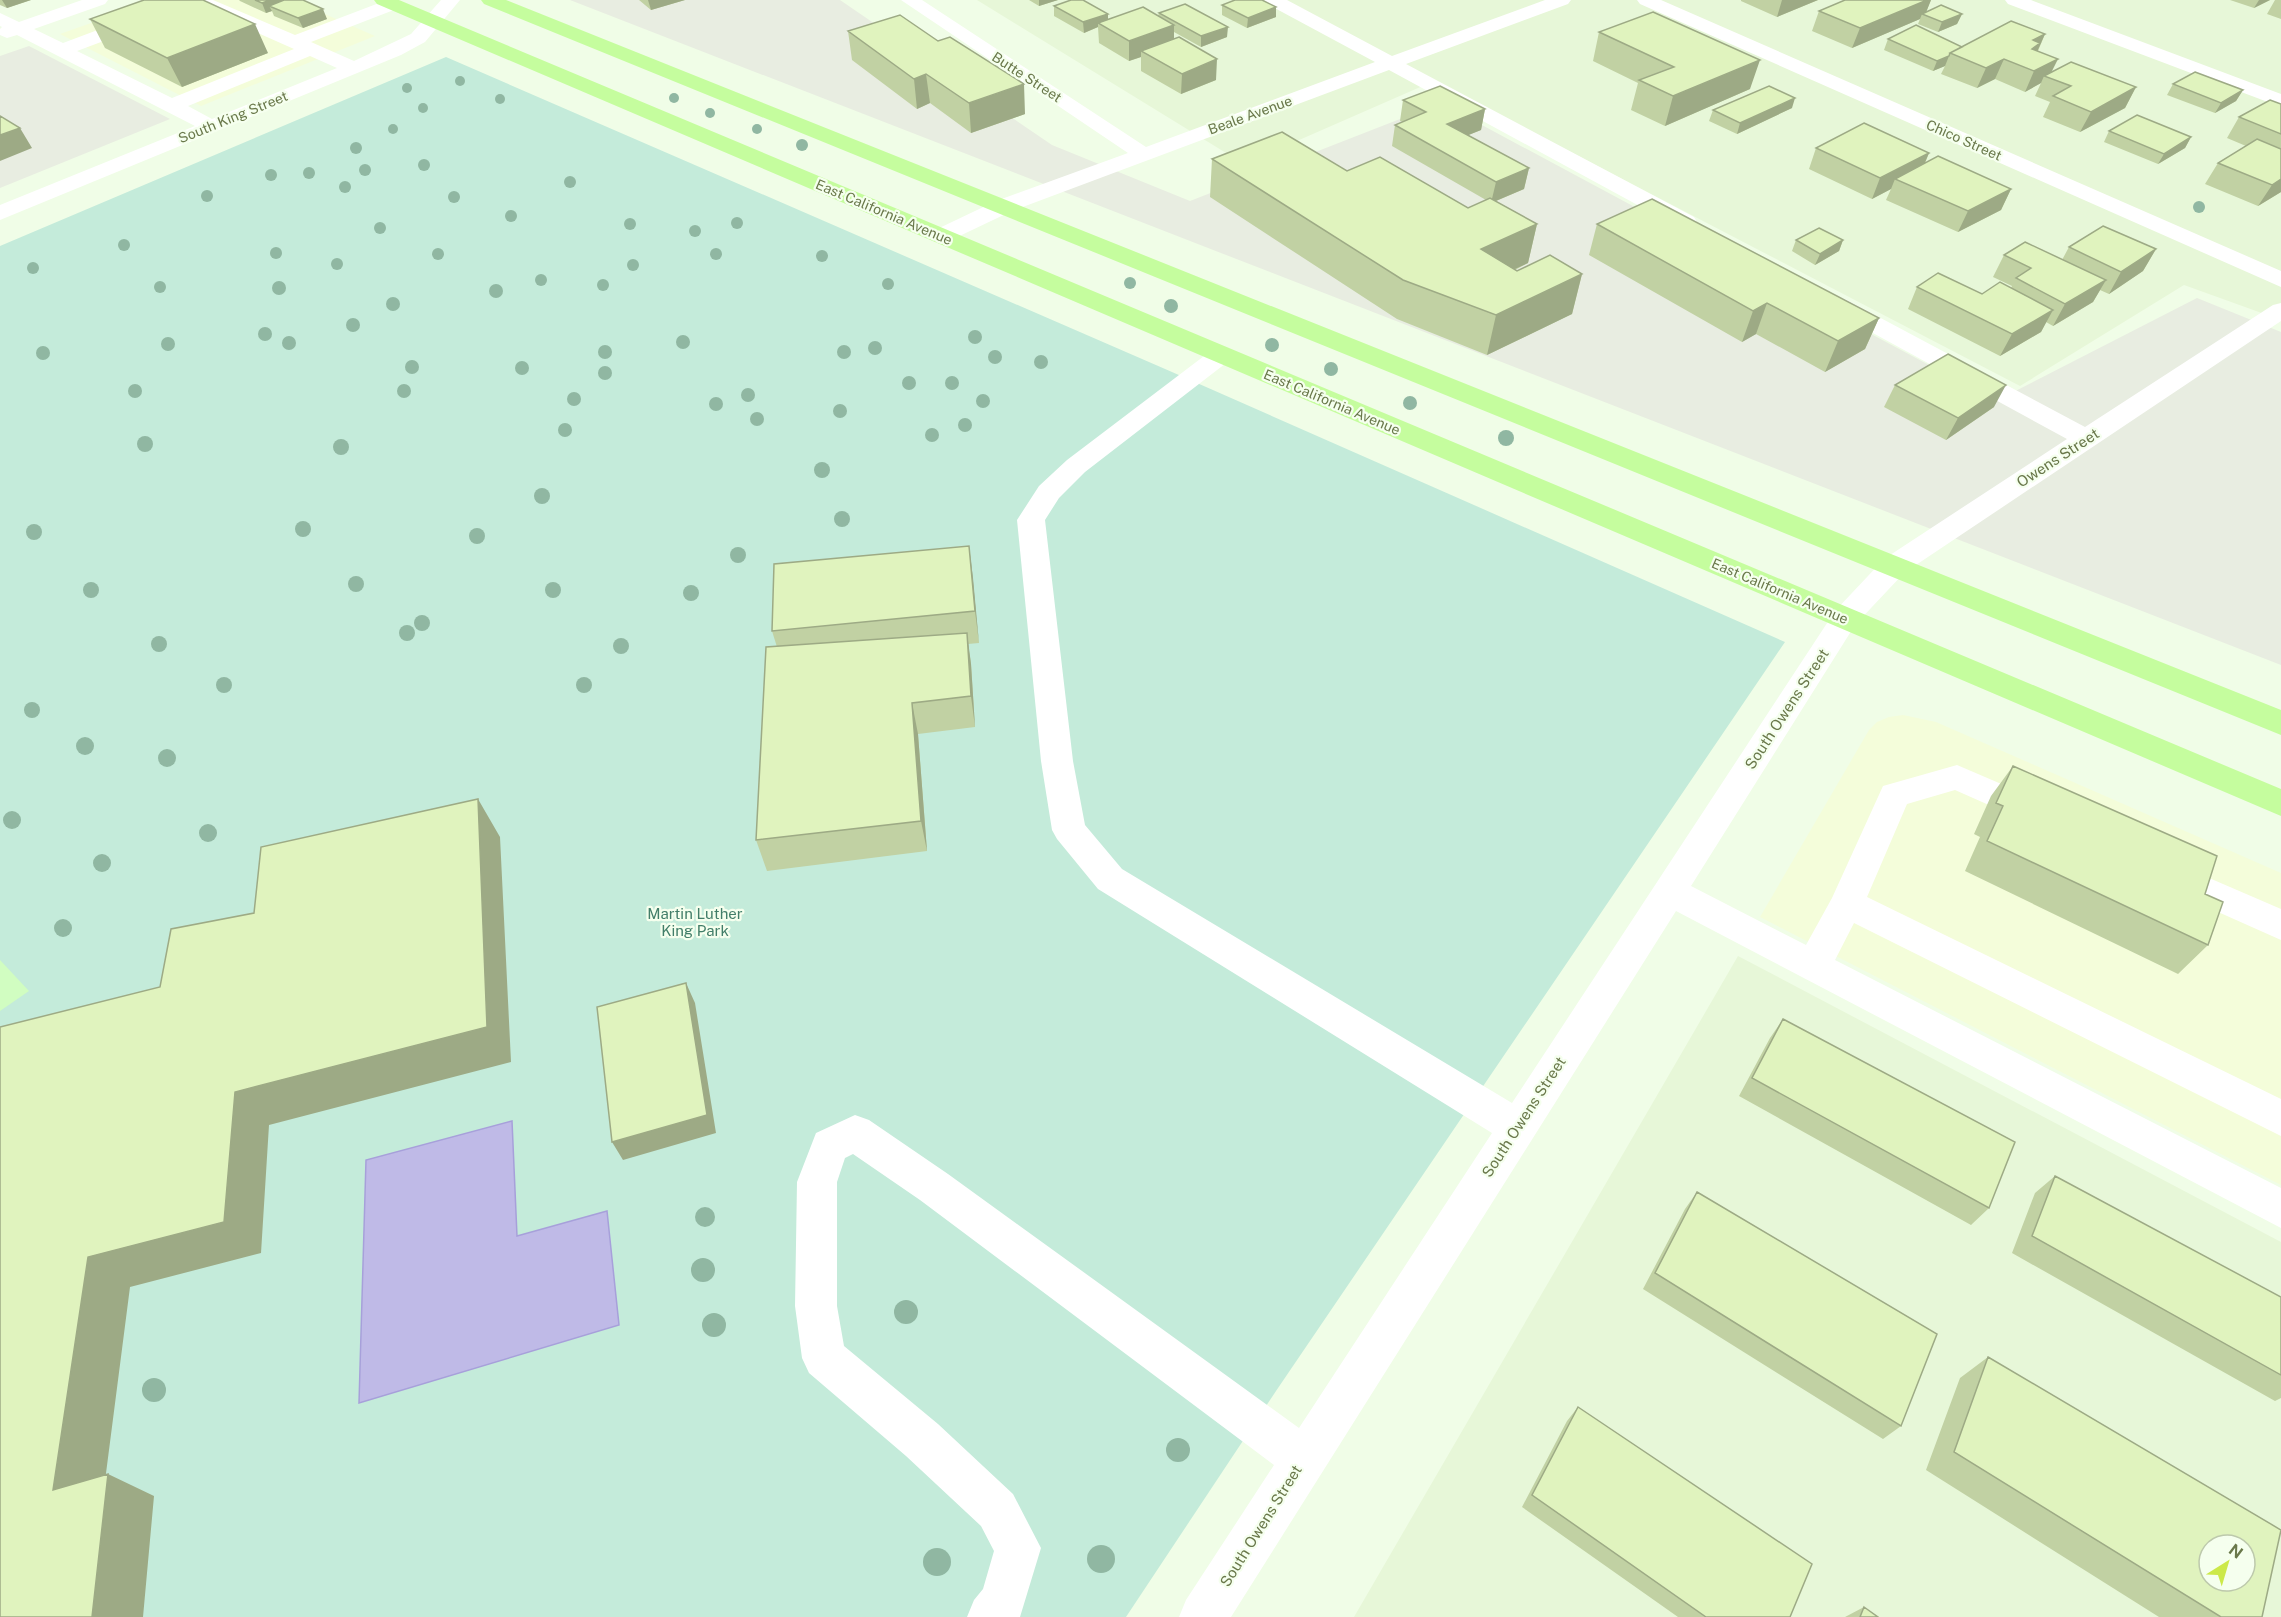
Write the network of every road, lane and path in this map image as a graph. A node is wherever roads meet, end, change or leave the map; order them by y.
1 (99, 0) edge
2 (451, 0) edge
3 (490, 0) edge
4 (910, 0) edge
5 (1273, 0) edge
6 (1562, 0) edge
7 (1646, 0) edge
8 (2013, 0) edge
9 (193, 1) edge
10 (388, 2) edge
11 (163, 13) edge
12 (329, 13) dead end
13 (0, 19) edge
14 (349, 21) junction
15 (433, 22) junction
16 (9, 32) edge
17 (303, 45) junction
18 (62, 50) junction
19 (1392, 63) junction
20 (354, 68) junction
21 (208, 91) junction
22 (2281, 101) edge
23 (171, 106) junction
24 (250, 111) junction
25 (211, 126) junction
26 (1143, 154) junction
27 (1004, 206) junction
28 (0, 213) edge
29 (1708, 234) edge
30 (941, 236) junction
31 (2281, 280) edge
32 (1824, 296) edge
33 (2281, 309) edge
34 (1221, 355) junction
35 (2087, 439) junction
36 (1894, 566) junction
37 (1845, 618) junction
38 (2281, 723) edge
39 (2281, 802) edge
40 (2065, 827) edge
41 (2141, 861) edge
42 (1669, 891) junction
43 (1847, 903) junction
44 (2281, 926) edge
45 (1813, 966) junction
46 (2281, 1118) edge
47 (1517, 1127) junction
48 (2281, 1209) edge
49 (1303, 1459) junction
50 (991, 1617) edge
51 (1203, 1617) edge

1 - 16 street
2 - 15 street, South King Street
3 - 27 main road
4 - 26 street, Butte Street
5 - 19 street
6 - 19 street, Beale Avenue
7 - 31 street, Chico Street
8 - 22 street
9 - 17 street
10 - 14 street
10 - 15 main road, East California Avenue
11 - 18 street
12 - 14 street
13 - 16 street
14 - 17 street
15 - 20 street, South King Street
15 - 30 main road, East California Avenue
16 - 18 street
17 - 20 street
17 - 21 street
18 - 23 street
19 - 26 street, Beale Avenue
19 - 29 street
20 - 24 street, South King Street
21 - 23 street
21 - 24 street
23 - 25 street
24 - 25 street, South King Street
25 - 28 street, South King Street
26 - 27 street, Beale Avenue
27 - 30 street, Beale Avenue
27 - 36 main road
30 - 34 main road, East California Avenue
32 - 35 street
33 - 35 street, Owens Street
34 - 37 main road, East California Avenue
34 - 47 street
35 - 36 street, Owens Street
36 - 37 street, Owens Street
36 - 38 main road
37 - 39 main road, East California Avenue
37 - 42 street, South Owens Street
40 - 43 street
41 - 44 street
42 - 45 street
42 - 47 street, South Owens Street
43 - 45 street
43 - 46 street
45 - 48 street
47 - 49 street, South Owens Street
49 - 50 street
49 - 51 street, South Owens Street

